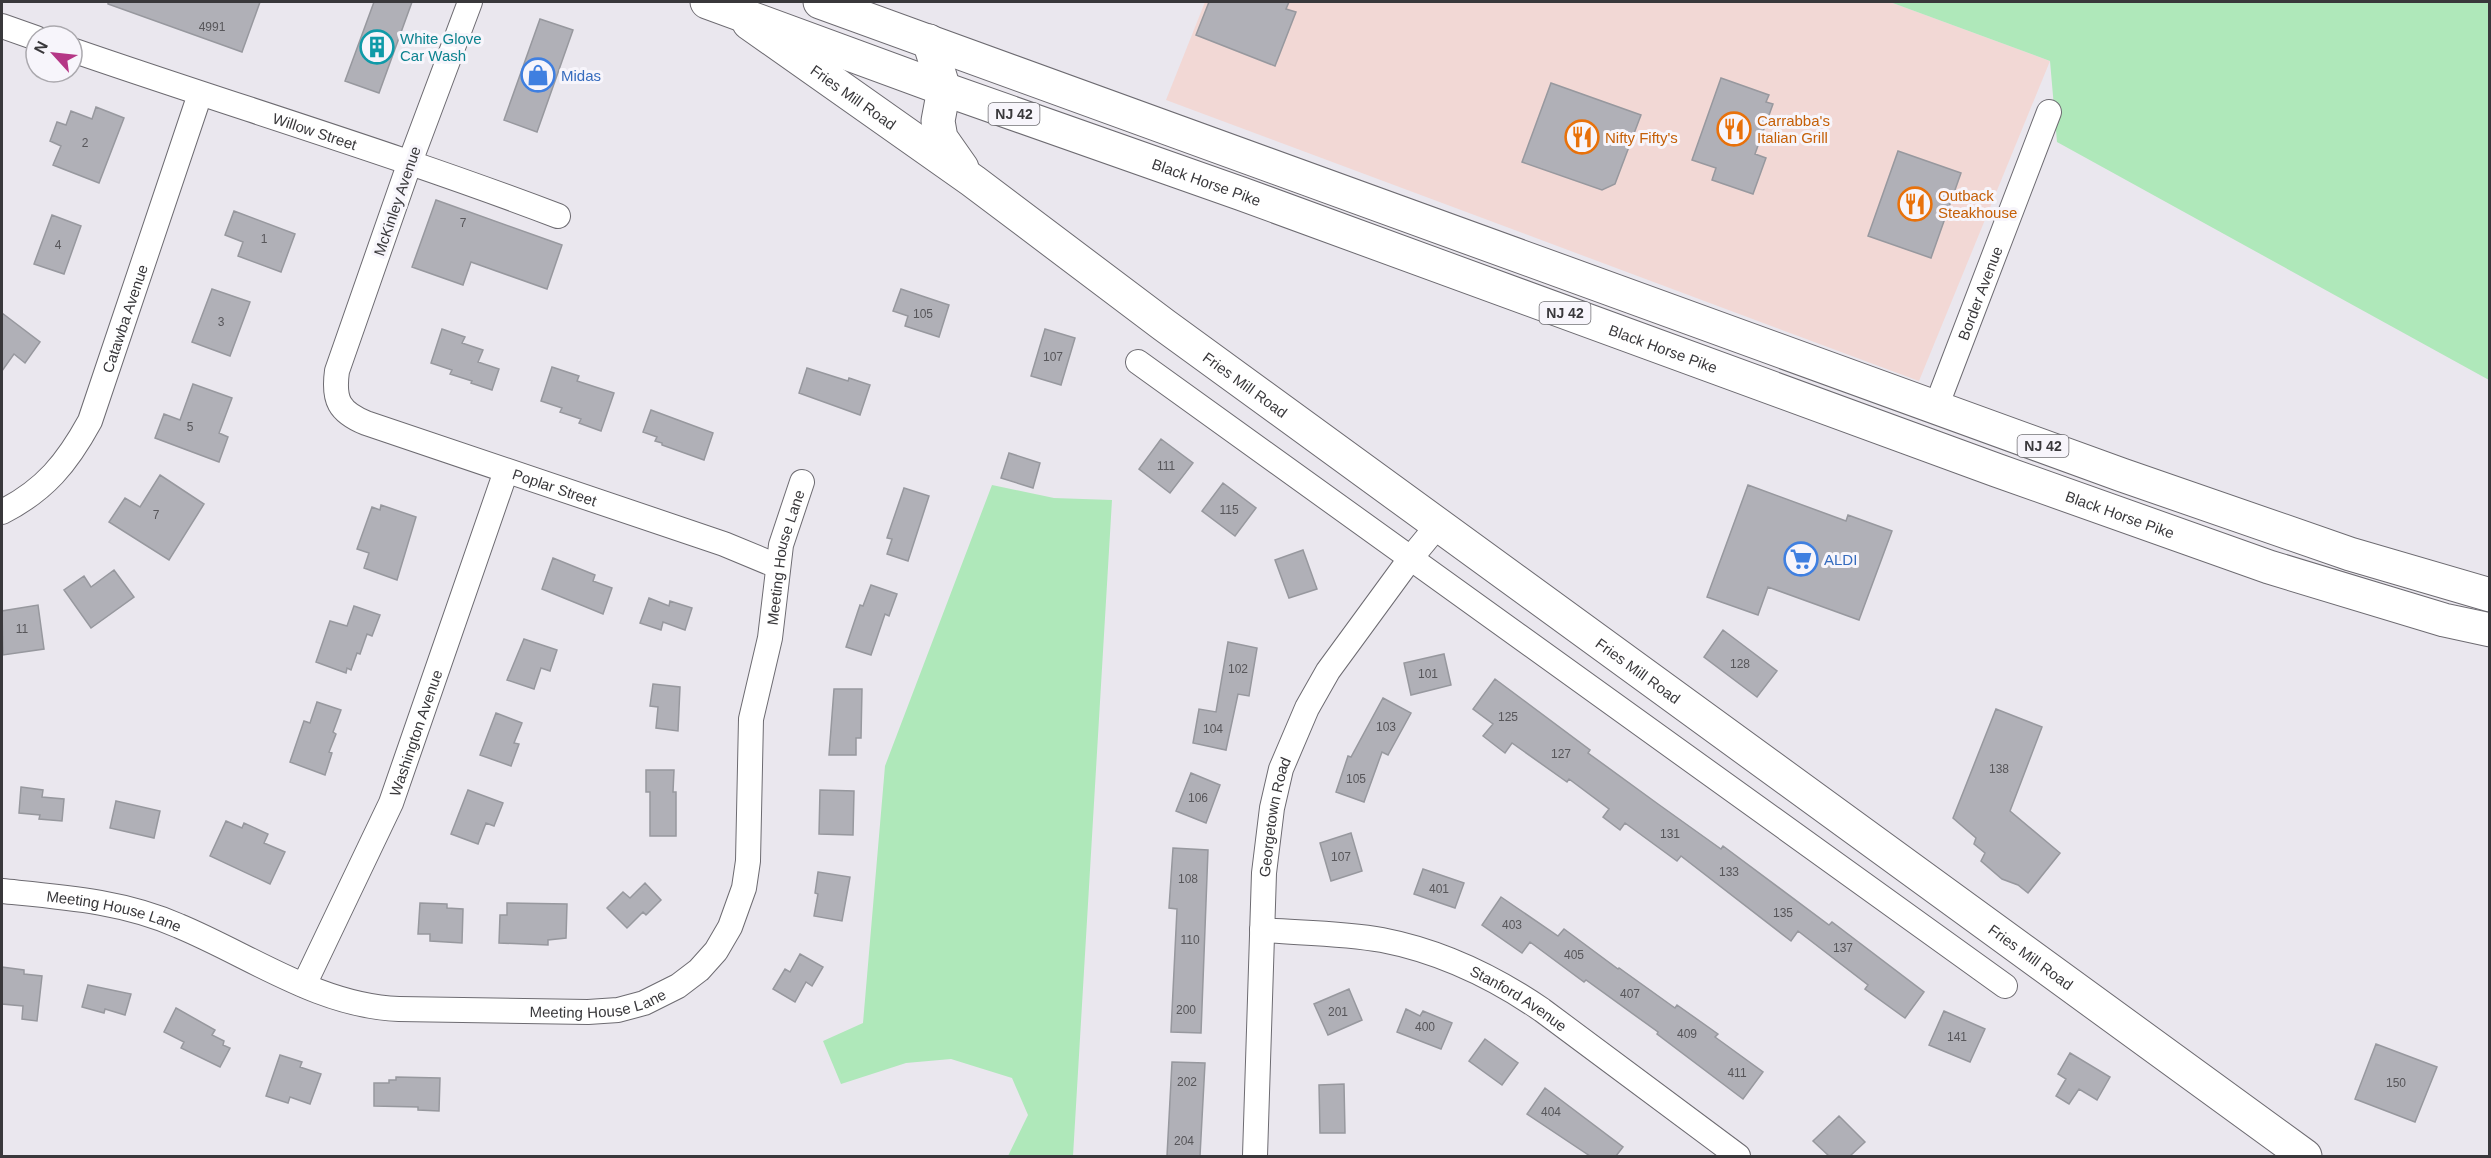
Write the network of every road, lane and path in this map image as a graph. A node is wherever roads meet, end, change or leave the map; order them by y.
1 (470, 2) edge
2 (820, 2) edge
3 (720, 6) edge
4 (2, 26) edge
5 (24, 34) edge
6 (929, 41) junction
7 (84, 54) edge
8 (944, 89) junction
9 (200, 94) junction
10 (2049, 112) dead end
11 (410, 162) junction
12 (973, 181) junction
13 (558, 216) dead end
14 (1455, 273) junction
15 (1601, 284) junction
16 (1138, 362) dead end
17 (1887, 389) junction
18 (1782, 391) junction
19 (338, 402) joint
20 (1936, 407) junction
21 (506, 471) junction
22 (802, 482) dead end
23 (2, 512) edge
24 (1438, 525) junction
25 (1410, 559) junction
26 (777, 566) junction
27 (2490, 595) edge
28 (2490, 630) edge
29 (2, 891) edge
30 (1262, 930) junction
31 (304, 985) junction
32 (2006, 986) dead end
33 (1255, 1156) edge
34 (1738, 1156) edge
35 (2306, 1156) edge

1 - 11 street, McKinley Avenue
2 - 6 main road, NJ 42
3 - 8 main road, Black Horse Pike / NJ 42
3 - 12 main road, Fries Mill Road
4 - 5 street
6 - 8 main road, Fries Mill Road
6 - 15 main road, NJ 42
7 - 9 street, Willow Street
8 - 12 main road, Fries Mill Road
8 - 14 main road, Black Horse Pike / NJ 42
9 - 11 street, Willow Street
9 - 23 street, Catawba Avenue
10 - 20 street, Border Avenue
11 - 13 street, Willow Street
11 - 19 street, McKinley Avenue
12 - 24 main road, Fries Mill Road
14 - 15 main road
14 - 18 main road, Black Horse Pike / NJ 42
15 - 17 main road, NJ 42
16 - 25 street
17 - 18 main road
17 - 20 main road, NJ 42
18 - 28 main road, Black Horse Pike / NJ 42
19 - 21 street, Poplar Street
20 - 27 main road, NJ 42
21 - 26 street, Poplar Street
21 - 31 street, Washington Avenue
22 - 26 street, Meeting House Lane
24 - 25 street, Georgetown Road
24 - 35 main road, Fries Mill Road
25 - 30 street, Georgetown Road
25 - 32 street
26 - 31 street, Meeting House Lane
29 - 31 street, Meeting House Lane
30 - 33 street, Georgetown Road
30 - 34 street, Stanford Avenue

